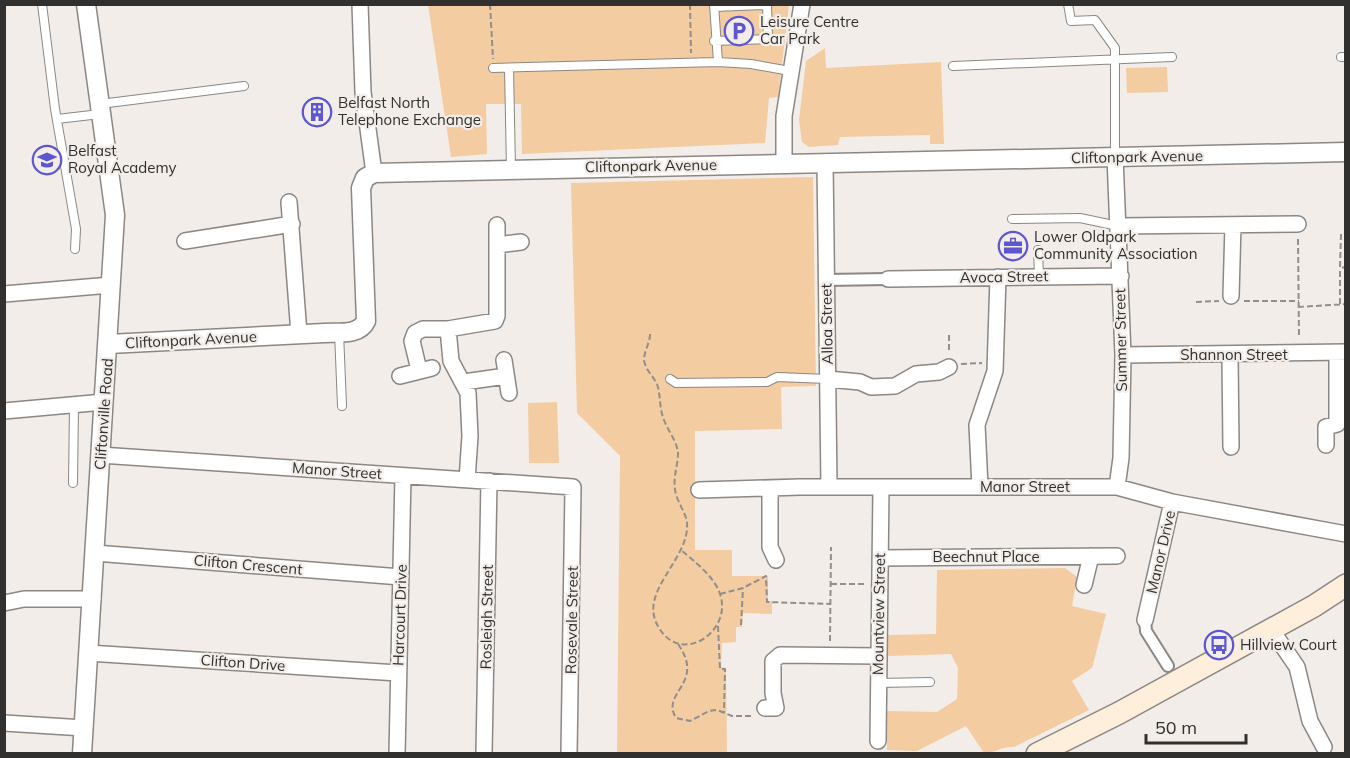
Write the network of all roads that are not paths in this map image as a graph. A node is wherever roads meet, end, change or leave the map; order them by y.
1 (42, 4) edge
2 (86, 4) edge
3 (360, 4) edge
4 (802, 4) edge
5 (1068, 4) edge
6 (714, 6) edge
7 (714, 40) junction
8 (1172, 57) dead end
9 (1113, 59) junction
10 (718, 62) junction
11 (953, 66) dead end
12 (493, 68) road end
13 (509, 68) junction
14 (790, 71) junction
15 (244, 86) dead end
16 (101, 109) junction
17 (57, 119) junction
18 (1346, 152) edge
19 (1115, 157) junction
20 (825, 162) junction
21 (784, 164) junction
22 (512, 170) junction
23 (374, 173) junction
24 (289, 202) dead end
25 (1012, 219) dead end
26 (292, 224) junction
27 (1298, 224) road end
28 (497, 225) dead end
29 (1233, 225) junction
30 (1120, 226) junction
31 (185, 242) dead end
32 (521, 242) dead end
33 (497, 245) junction
34 (75, 249) dead end
35 (1038, 250) dead end
36 (1039, 276) junction
37 (1121, 276) junction
38 (998, 277) junction
39 (888, 279) joint
40 (826, 280) junction
41 (111, 285) junction
42 (4, 294) edge
43 (1231, 296) road end
44 (448, 329) junction
45 (339, 332) junction
46 (299, 334) junction
47 (109, 344) junction
48 (1341, 352) edge
49 (1123, 355) junction
50 (1230, 356) junction
51 (504, 360) dead end
52 (949, 368) road end
53 (400, 376) dead end
54 (506, 376) junction
55 (670, 379) dead end
56 (828, 379) junction
57 (464, 382) junction
58 (508, 393) dead end
59 (104, 402) junction
60 (75, 405) junction
61 (342, 406) dead end
62 (4, 411) edge
63 (1326, 445) dead end
64 (1231, 447) dead end
65 (100, 455) junction
66 (404, 476) junction
67 (467, 480) junction
68 (489, 481) junction
69 (73, 483) dead end
70 (573, 487) joint
71 (829, 487) junction
72 (880, 487) junction
73 (980, 487) junction
74 (1117, 487) junction
75 (770, 488) junction
76 (699, 490) dead end
77 (1172, 502) junction
78 (1346, 534) edge
79 (94, 553) junction
80 (1091, 556) junction
81 (1116, 556) dead end
82 (880, 558) junction
83 (776, 560) dead end
84 (401, 578) junction
85 (1084, 585) dead end
86 (1346, 585) edge
87 (93, 599) junction
88 (4, 603) edge
89 (1145, 620) joint
90 (1271, 629) junction
91 (88, 653) junction
92 (878, 656) junction
93 (1168, 666) dead end
94 (398, 673) junction
95 (930, 682) dead end
96 (878, 683) junction
97 (765, 708) road end
98 (4, 723) edge
99 (84, 728) junction
100 (878, 741) dead end
101 (1327, 750) edge
102 (1044, 752) edge
103 (82, 753) edge
104 (397, 753) edge
105 (484, 753) edge
106 (569, 753) edge

1 - 17 lane
2 - 16 street, Cliftonville Road
3 - 23 street
4 - 14 street
5 - 9 lane
6 - 7 lane
6 - 7 lane
7 - 10 lane
8 - 9 lane
9 - 11 lane
9 - 19 lane
10 - 13 lane
10 - 14 lane
12 - 13 lane
13 - 22 lane
14 - 21 street
15 - 16 lane
16 - 17 lane
16 - 41 street, Cliftonville Road
17 - 34 lane
18 - 19 street, Cliftonpark Avenue
19 - 20 street, Cliftonpark Avenue
19 - 30 street, Summer Street
20 - 21 street, Cliftonpark Avenue
20 - 40 street, Alloa Street
21 - 22 street, Cliftonpark Avenue
22 - 23 street, Cliftonpark Avenue
23 - 45 street, Cliftonpark Avenue
24 - 26 street
25 - 30 lane
26 - 31 street
26 - 46 street
27 - 29 street
28 - 33 street
29 - 30 street
29 - 43 street
30 - 37 street, Summer Street
32 - 33 street
33 - 44 street
35 - 36 lane
36 - 37 street, Avoca Street
36 - 38 street, Avoca Street
37 - 49 street, Summer Street
38 - 39 street, Avoca Street
38 - 73 street
39 - 40 street
40 - 56 street, Alloa Street
41 - 42 street
41 - 47 street, Cliftonville Road
44 - 53 street
44 - 57 street
45 - 46 street, Cliftonpark Avenue
45 - 61 lane
46 - 47 street, Cliftonpark Avenue
47 - 59 street, Cliftonville Road
48 - 50 street, Shannon Street
48 - 63 street
49 - 50 street, Shannon Street
49 - 74 street, Summer Street
50 - 64 street
51 - 54 street
52 - 56 street
54 - 57 street
54 - 58 street
55 - 56 lane
56 - 71 street, Alloa Street
57 - 67 street
59 - 60 street
59 - 65 street, Cliftonville Road
60 - 62 street
60 - 69 lane
65 - 66 street, Manor Street
65 - 79 street, Cliftonville Road
66 - 67 street, Manor Street
66 - 84 street, Harcourt Drive
67 - 68 street, Manor Street
68 - 70 street, Manor Street
68 - 105 street, Rosleigh Street
70 - 106 street, Rosevale Street
71 - 72 street, Manor Street
71 - 75 street, Manor Street
72 - 73 street, Manor Street
72 - 82 street, Mountview Street
73 - 74 street, Manor Street
74 - 77 street, Manor Street
75 - 76 street, Manor Street
75 - 83 street
77 - 78 street, Manor Street
77 - 89 street, Manor Drive
79 - 84 street, Clifton Crescent
79 - 87 street, Cliftonville Road
80 - 81 street, Beechnut Place
80 - 82 street, Beechnut Place
80 - 85 street
82 - 92 street, Mountview Street
84 - 94 street, Harcourt Drive
86 - 90 main road
87 - 88 street
87 - 91 street, Cliftonville Road
89 - 93 street, Manor Drive
90 - 101 street
90 - 102 main road
91 - 94 street, Clifton Drive
91 - 99 street, Cliftonville Road
92 - 96 street, Mountview Street
92 - 97 street
94 - 104 street, Harcourt Drive
95 - 96 lane
96 - 100 street, Mountview Street
98 - 99 street
99 - 103 street, Cliftonville Road

